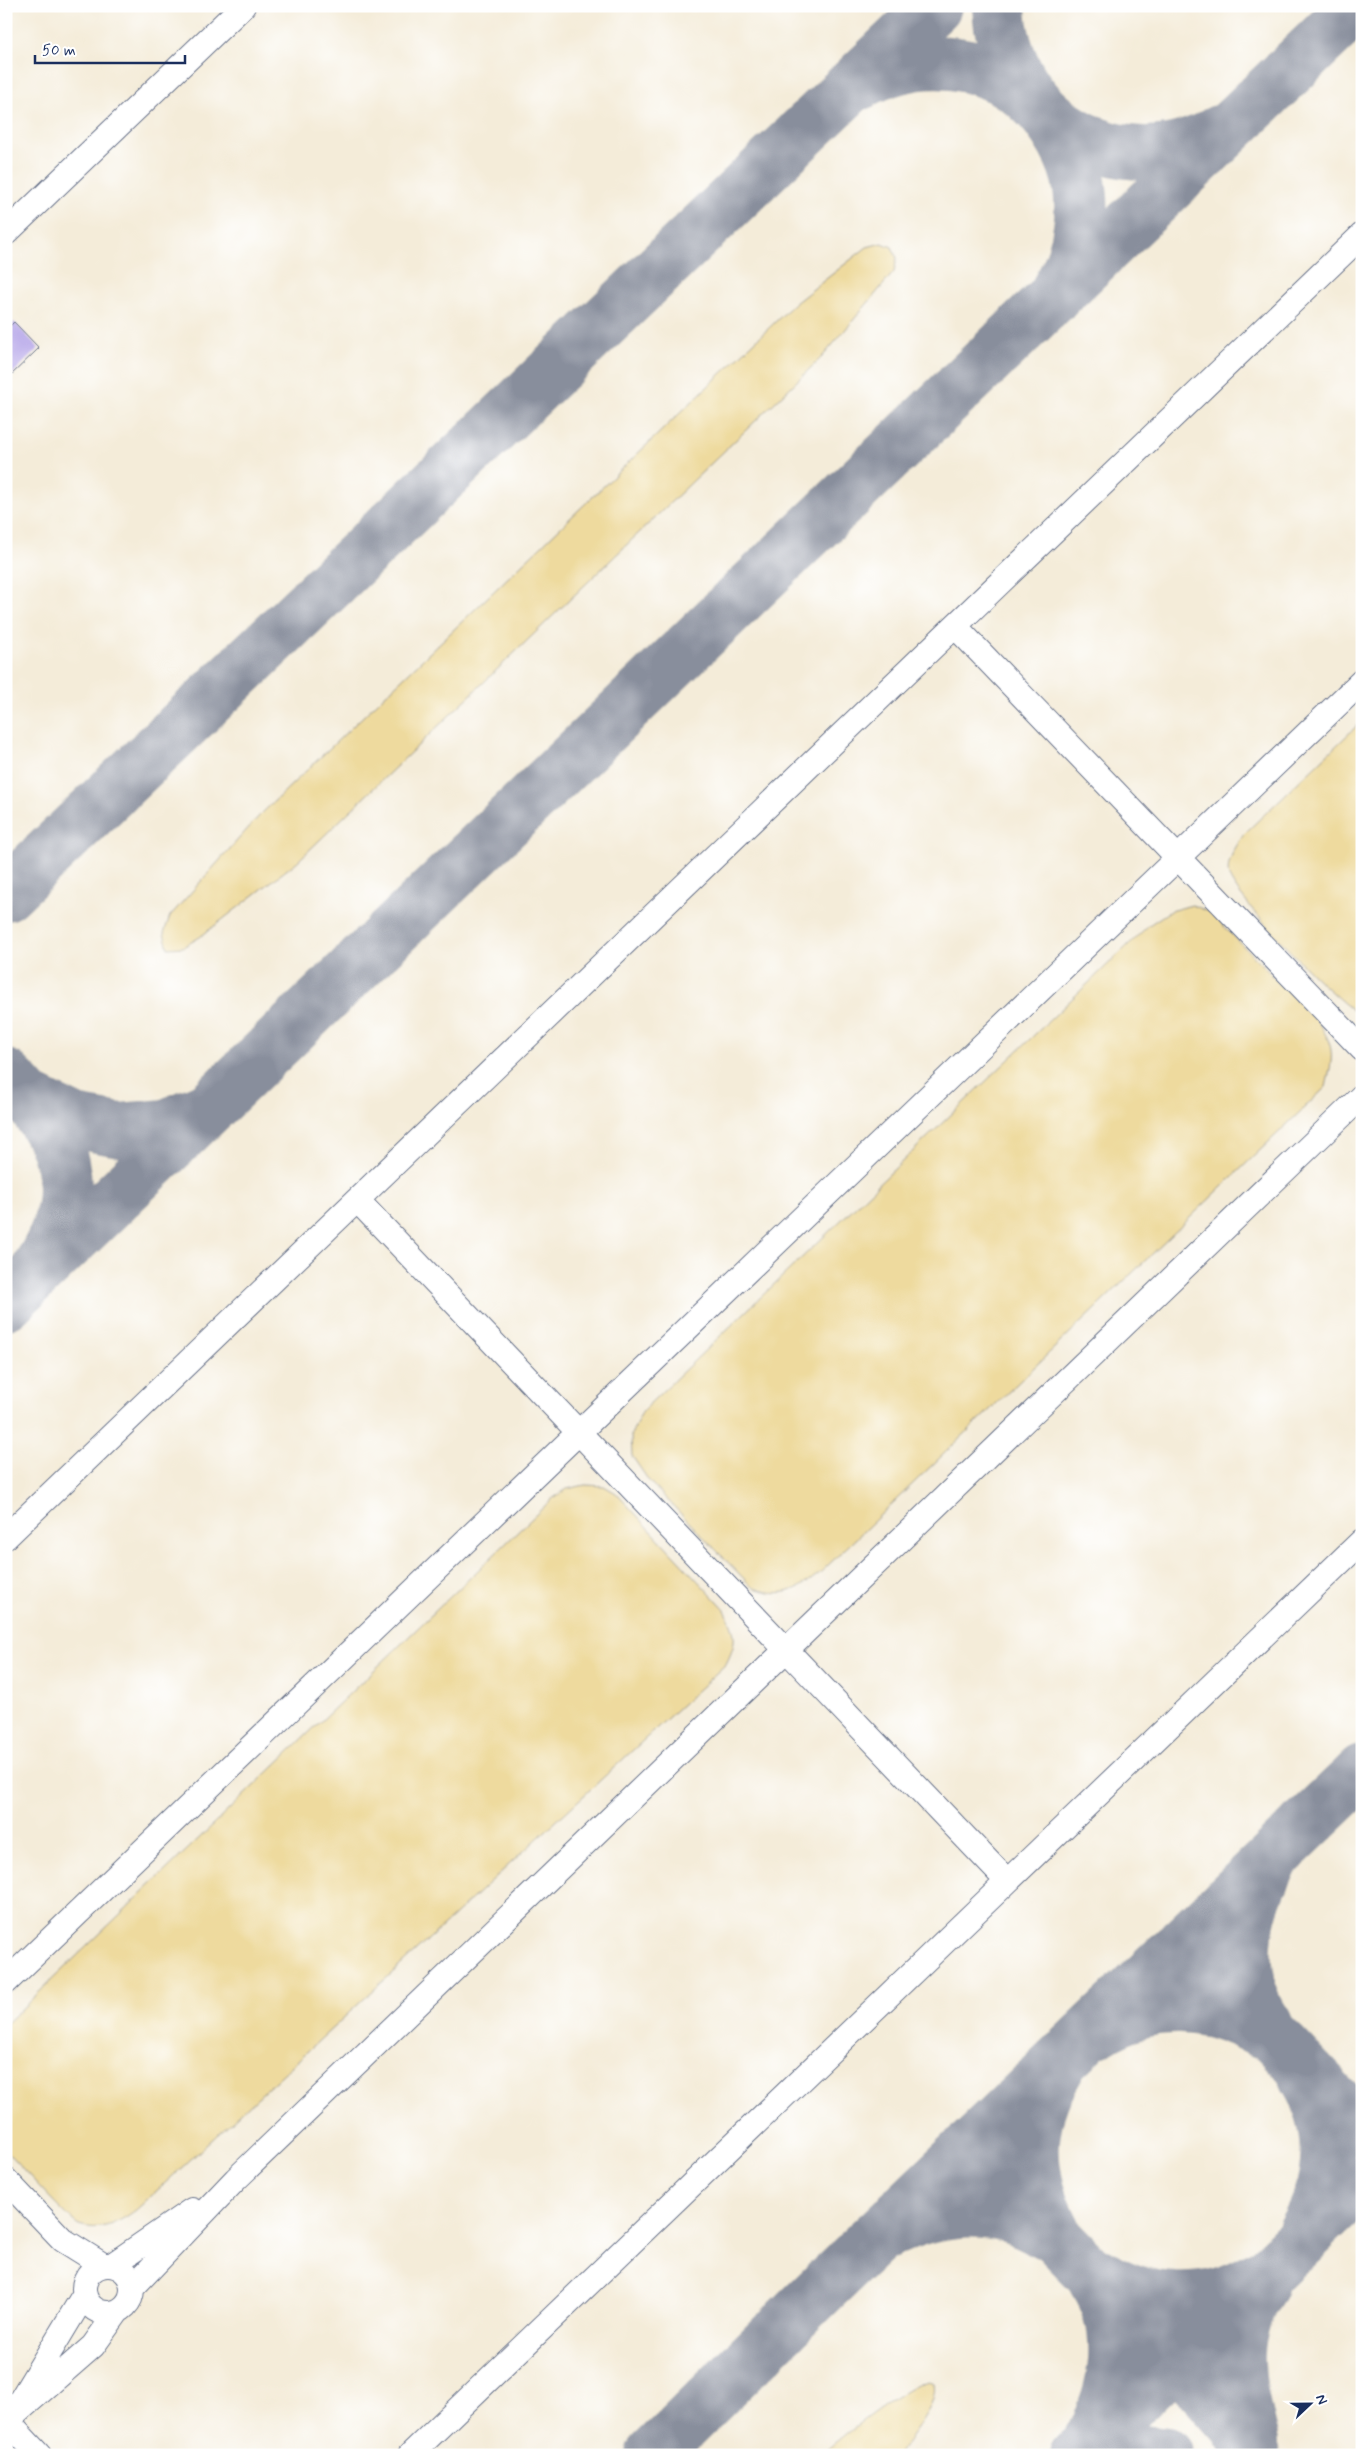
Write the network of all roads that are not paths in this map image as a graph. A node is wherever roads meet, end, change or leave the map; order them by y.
1 (243, 6) edge
2 (6, 233) edge
3 (1362, 235) edge
4 (955, 626) junction
5 (1362, 681) edge
6 (1178, 858) junction
7 (1362, 1049) edge
8 (1362, 1096) edge
9 (357, 1200) junction
10 (579, 1433) junction
11 (6, 1537) edge
12 (1362, 1541) edge
13 (786, 1649) junction
14 (1007, 1881) junction
15 (6, 1982) edge
16 (236, 2179) junction
17 (6, 2180) edge
18 (63, 2240) junction
19 (108, 2265) junction
20 (132, 2288) junction
21 (84, 2290) junction
22 (118, 2311) junction
23 (7, 2422) edge
24 (40, 2455) edge
25 (410, 2455) edge

1 - 2 lane
3 - 4 lane
4 - 6 lane
4 - 9 lane
5 - 6 lane
6 - 7 lane
6 - 10 lane
8 - 13 lane
9 - 10 lane
9 - 11 lane
10 - 13 lane
10 - 15 lane
12 - 14 lane
13 - 14 lane
13 - 16 lane
14 - 25 lane
16 - 19 lane
16 - 20 lane
17 - 18 lane
18 - 19 lane
18 - 21 lane
19 - 20 lane
19 - 21 lane
20 - 22 lane
21 - 22 lane
21 - 23 lane
22 - 23 lane
23 - 24 lane

